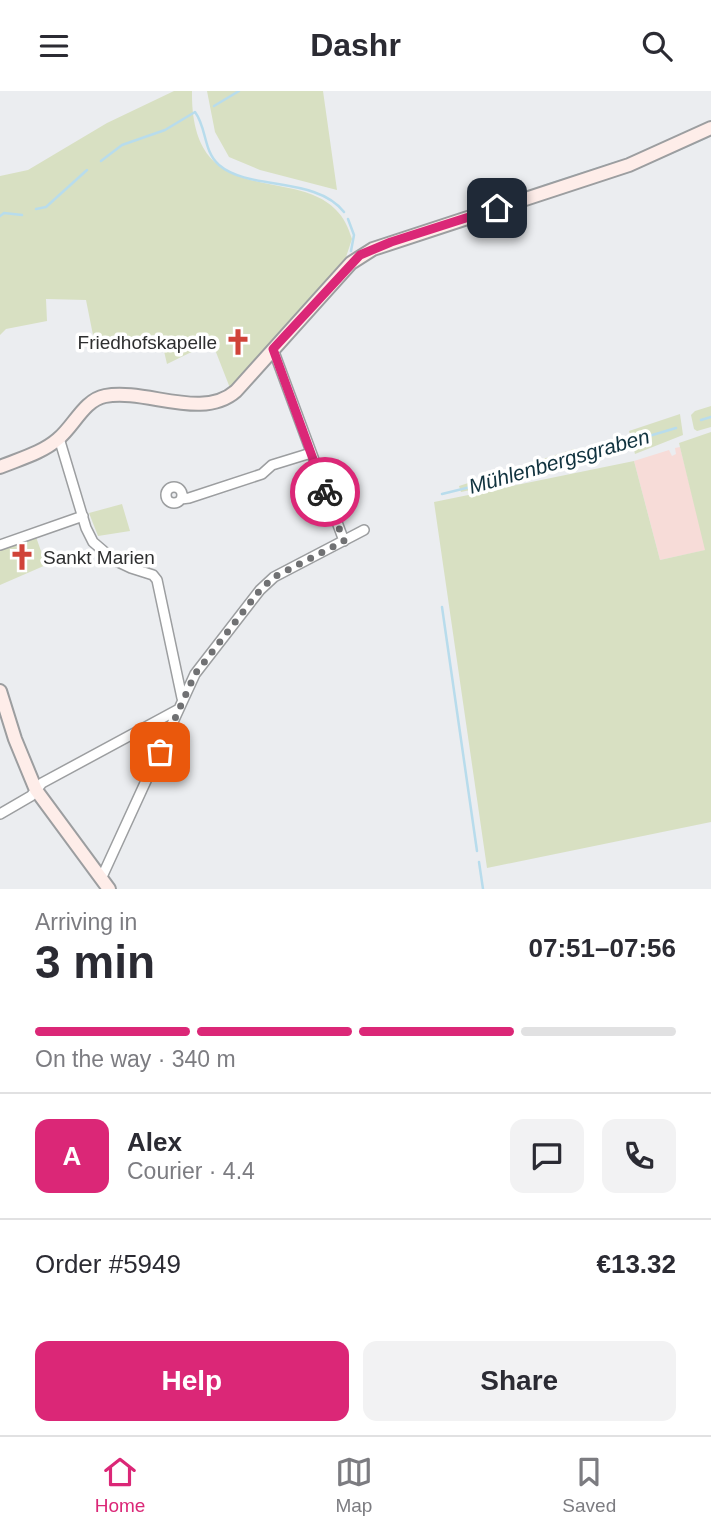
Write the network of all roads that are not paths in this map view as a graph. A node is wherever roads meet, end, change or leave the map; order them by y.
1 (711, 128) edge
2 (273, 349) junction
3 (59, 438) junction
4 (311, 453) junction
5 (0, 467) edge
6 (181, 499) dead end
7 (83, 516) junction
8 (364, 530) dead end
9 (344, 541) junction
10 (0, 545) edge
11 (0, 691) edge
12 (182, 698) junction
13 (179, 709) junction
14 (36, 790) junction
15 (0, 814) edge
16 (105, 884) edge

1 - 2 street
2 - 3 street
2 - 4 street
3 - 5 street
3 - 7 street
4 - 6 street
4 - 9 street
7 - 10 street
7 - 12 street
8 - 9 street
9 - 12 street
11 - 14 street
12 - 13 street
13 - 14 street
13 - 16 street
14 - 15 street
14 - 16 street

